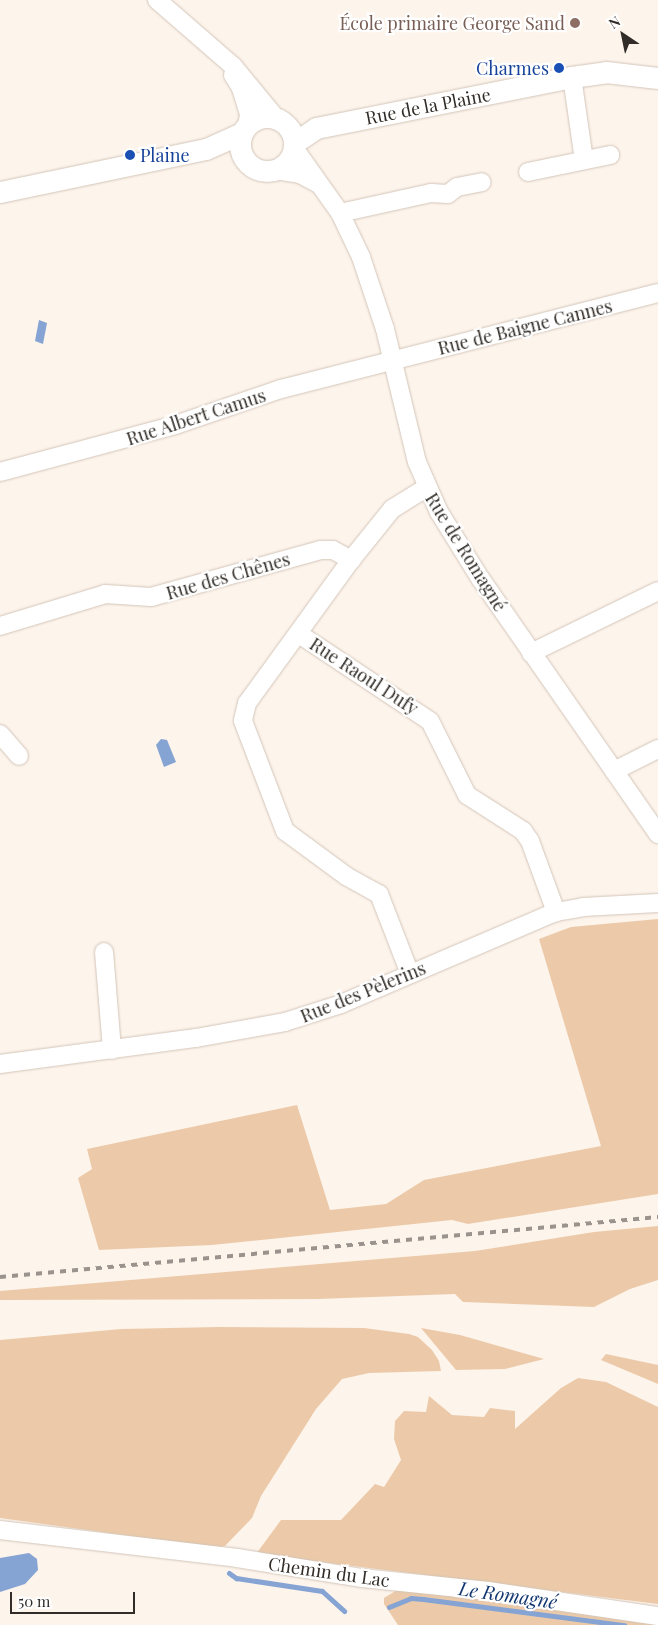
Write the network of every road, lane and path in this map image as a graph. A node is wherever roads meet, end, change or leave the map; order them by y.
1 (157, 0) edge
2 (218, 55) junction
3 (572, 78) junction
4 (658, 78) edge
5 (280, 120) junction
6 (316, 128) junction
7 (245, 129) junction
8 (294, 146) junction
9 (206, 149) junction
10 (610, 156) dead end
11 (245, 159) junction
12 (584, 160) junction
13 (275, 170) junction
14 (528, 172) dead end
15 (482, 182) dead end
16 (320, 184) junction
17 (0, 192) edge
18 (340, 213) junction
19 (658, 293) edge
20 (391, 360) junction
21 (0, 472) edge
22 (426, 488) junction
23 (351, 560) junction
24 (658, 591) edge
25 (0, 626) edge
26 (299, 634) junction
27 (531, 653) junction
28 (0, 734) edge
29 (658, 749) edge
30 (19, 756) dead end
31 (614, 771) junction
32 (658, 834) edge
33 (658, 903) edge
34 (556, 912) junction
35 (104, 952) dead end
36 (410, 974) junction
37 (112, 1050) junction
38 (0, 1064) edge
39 (0, 1530) edge
40 (658, 1616) edge

1 - 2 street
2 - 5 street
2 - 7 street
3 - 4 street, Rue de la Plaine
3 - 6 street, Rue de la Plaine
3 - 12 street
5 - 6 street, Rue de la Plaine
5 - 7 street
5 - 8 street
6 - 8 street, Rue de la Plaine
7 - 9 street
7 - 11 street
8 - 13 street
8 - 16 street, Rue de Romagné
9 - 11 street
9 - 17 street
10 - 12 street
11 - 13 street
12 - 14 street
13 - 16 street
15 - 18 street
16 - 18 street, Rue de Romagné
18 - 20 street, Rue de Romagné
19 - 20 street, Rue de Baigne Cannes
20 - 21 street, Rue Albert Camus
20 - 22 street, Rue de Romagné
22 - 23 street
22 - 27 street, Rue de Romagné
23 - 25 street, Rue des Chênes
23 - 26 street
24 - 27 street
26 - 34 street, Rue Raoul Dufy
26 - 36 street
27 - 31 street, Rue de Romagné
28 - 30 street
29 - 31 street
31 - 32 street, Rue de Romagné
33 - 34 street, Rue des Pèlerins
34 - 36 street, Rue des Pèlerins
35 - 37 street
36 - 37 street, Rue des Pèlerins
37 - 38 street, Rue des Pèlerins
39 - 40 street, Chemin du Lac

